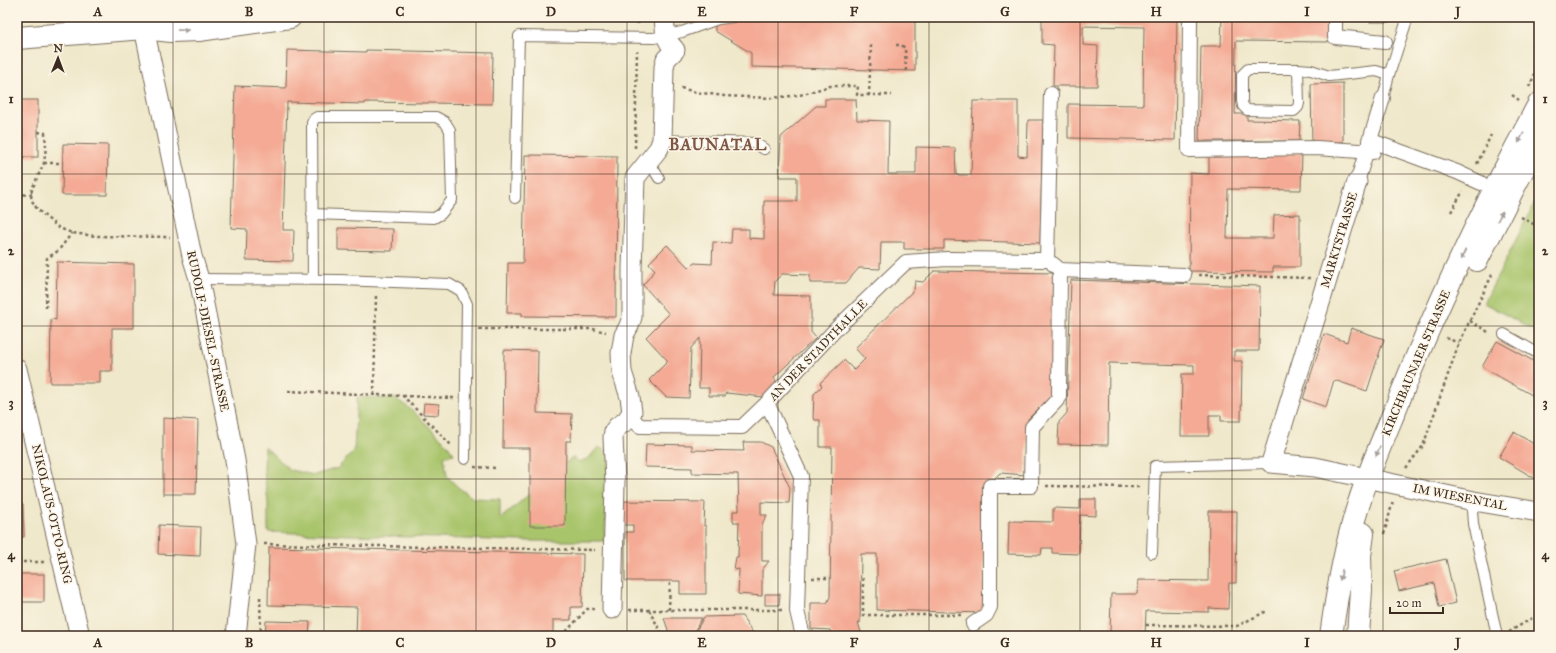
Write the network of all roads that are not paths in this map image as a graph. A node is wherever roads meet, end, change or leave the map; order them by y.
1 (171, 17) edge
2 (290, 17) edge
3 (664, 17) edge
4 (733, 17) edge
5 (1190, 17) edge
6 (1335, 17) edge
7 (1408, 17) edge
8 (143, 23) edge
9 (665, 36) junction
10 (17, 38) edge
11 (1385, 42) dead end
12 (1298, 69) junction
13 (1389, 75) junction
14 (1051, 94) dead end
15 (1383, 98) joint
16 (1530, 103) edge
17 (1539, 138) edge
18 (662, 140) junction
19 (1369, 148) junction
20 (764, 149) dead end
21 (648, 160) junction
22 (658, 178) dead end
23 (1476, 180) road end
24 (1356, 182) joint
25 (515, 198) dead end
26 (312, 214) junction
27 (1048, 260) junction
28 (1060, 270) junction
29 (1184, 275) dead end
30 (199, 279) junction
31 (313, 279) junction
32 (1504, 334) road end
33 (1539, 354) edge
34 (17, 369) edge
35 (767, 403) junction
36 (630, 416) junction
37 (465, 459) road end
38 (1271, 463) junction
39 (1383, 482) junction
40 (1474, 500) junction
41 (1539, 512) edge
42 (1152, 553) dead end
43 (612, 609) road end
44 (973, 624) dead end
45 (1497, 635) edge
46 (80, 636) edge
47 (236, 636) edge
48 (803, 636) edge
49 (1331, 636) edge
50 (1358, 636) edge

1 - 8 street
8 -> 2 street
3 - 9 street
4 - 9 lane
5 - 19 street
6 - 11 street
7 - 13 lane, MARKTSTRASSE
8 - 10 street
8 - 30 street, RUDOLF-DIESEL-STRASSE
9 - 18 street
9 - 25 lane
12 - 12 lane
12 - 13 lane
13 - 15 lane, MARKTSTRASSE
14 - 27 street
15 - 19 street, MARKTSTRASSE
16 -> 39 street, KIRCHBAUNAER STRASSE
39 -> 17 street, KIRCHBAUNAER STRASSE
18 - 20 lane
18 - 21 street
19 - 23 street
19 - 24 street, MARKTSTRASSE
21 - 22 lane
21 - 36 street
24 - 38 street, MARKTSTRASSE
26 - 26 lane
26 - 31 lane
27 - 28 street
27 - 35 street, AN DER STADTHALLE
28 - 29 street
28 - 44 street
30 - 31 lane
30 - 47 street, RUDOLF-DIESEL-STRASSE
31 - 37 lane
32 - 33 lane
34 - 46 street, NIKOLAUS-OTTO-RING
35 - 36 street
35 - 48 street, AN DER STADTHALLE
36 - 43 street
38 - 39 street
38 - 42 lane
39 - 40 street, IM WIESENTAL
39 -> 49 street, KIRCHBAUNAER STRASSE
39 - 50 street, KIRCHBAUNAER STRASSE
40 - 41 street, IM WIESENTAL
40 - 45 lane

